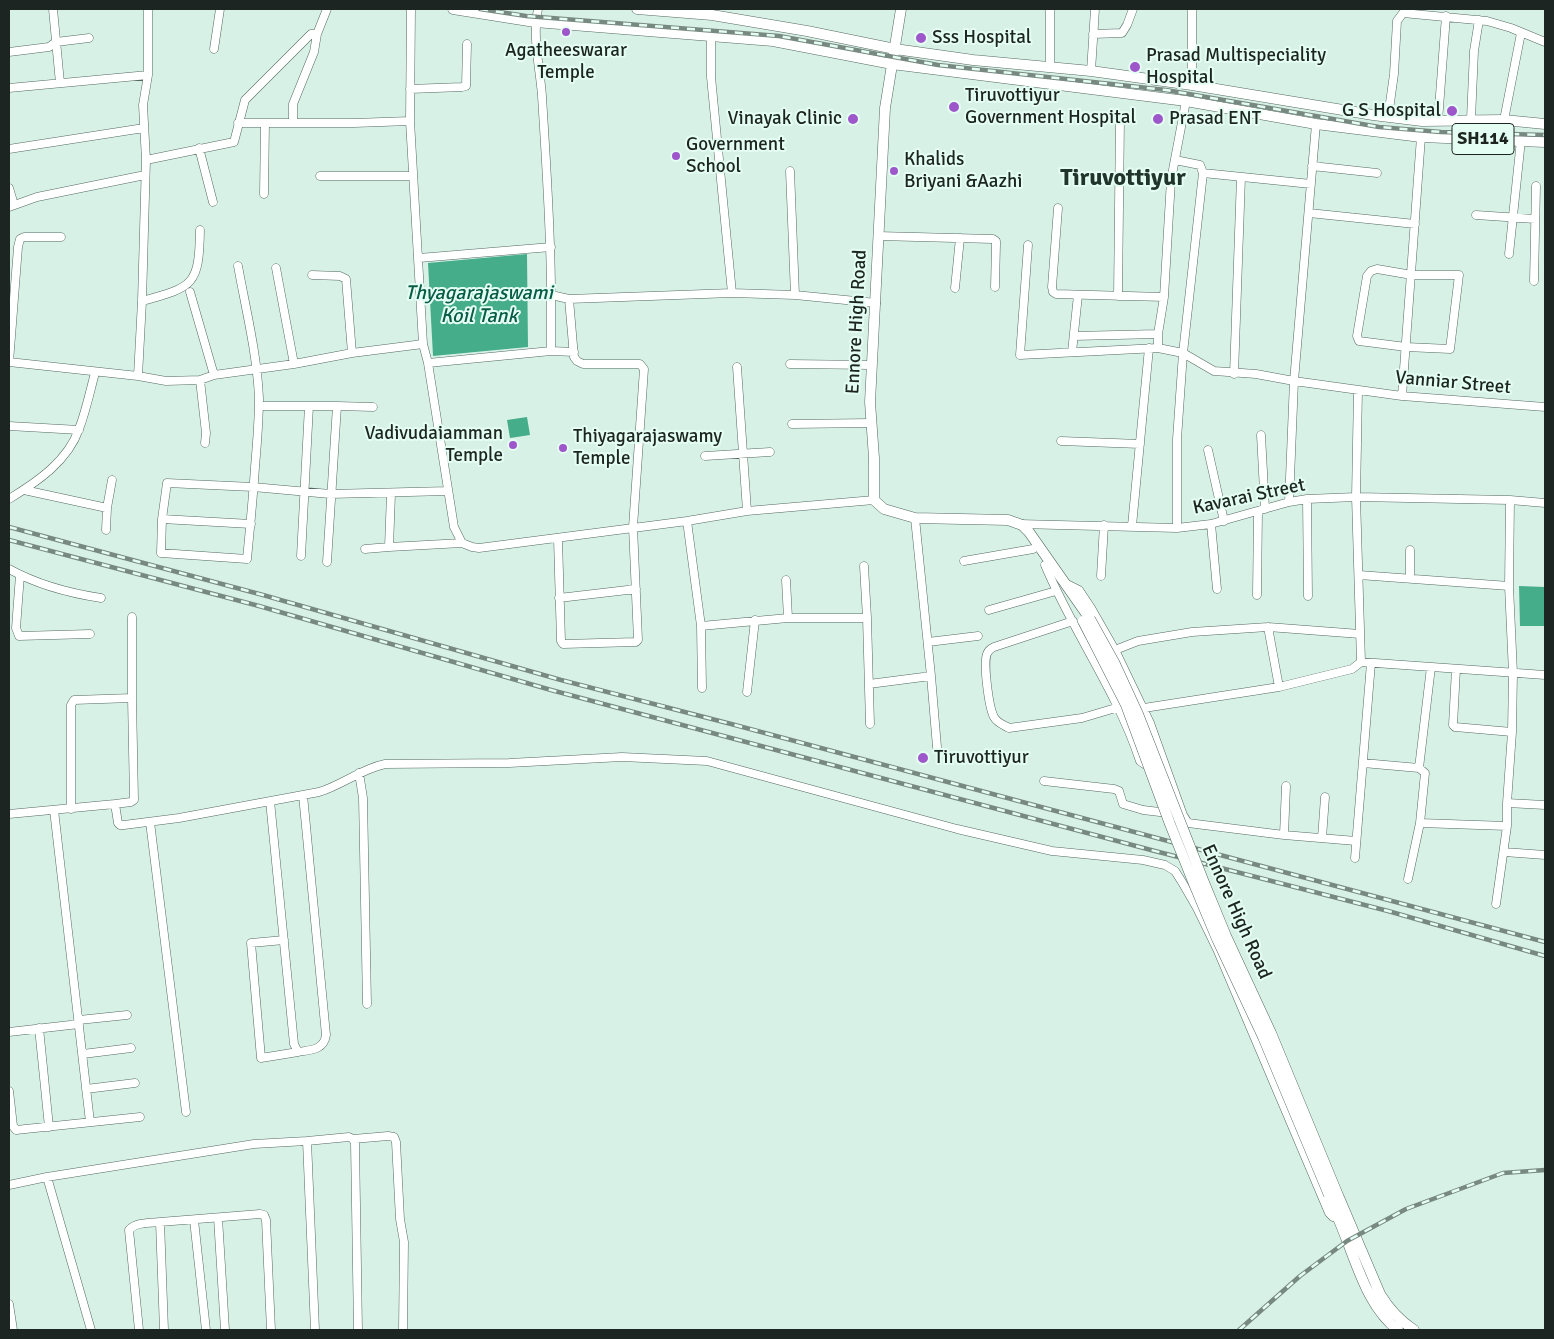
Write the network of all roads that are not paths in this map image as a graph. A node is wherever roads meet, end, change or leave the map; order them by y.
1 (53, 9) edge
2 (148, 9) edge
3 (220, 9) edge
4 (327, 9) edge
5 (411, 9) edge
6 (453, 9) edge
7 (538, 9) edge
8 (637, 9) edge
9 (901, 9) edge
10 (1050, 9) edge
11 (1095, 9) edge
12 (1133, 9) edge
13 (1192, 9) edge
14 (1446, 16) junction
15 (1478, 20) junction
16 (535, 22) junction
17 (1521, 33) junction
18 (317, 34) junction
19 (1093, 34) junction
20 (711, 37) junction
21 (89, 38) dead end
22 (56, 42) junction
23 (1545, 42) edge
24 (467, 44) dead end
25 (214, 48) dead end
26 (895, 48) junction
27 (9, 52) edge
28 (892, 64) junction
29 (1050, 67) junction
30 (1091, 71) junction
31 (148, 75) junction
32 (60, 83) junction
33 (1192, 84) junction
34 (9, 88) edge
35 (410, 89) junction
36 (1186, 101) junction
37 (1391, 117) junction
38 (1120, 118) dead end
39 (1471, 119) junction
40 (1504, 120) junction
41 (410, 121) junction
42 (1438, 121) junction
43 (238, 123) junction
44 (265, 123) junction
45 (293, 123) junction
46 (1316, 124) junction
47 (1545, 124) edge
48 (144, 128) junction
49 (1393, 134) junction
50 (1421, 137) junction
51 (1521, 140) junction
52 (1545, 142) edge
53 (199, 148) junction
54 (9, 149) edge
55 (146, 160) junction
56 (1175, 160) junction
57 (1312, 166) junction
58 (790, 171) dead end
59 (1203, 173) junction
60 (1377, 174) dead end
61 (145, 175) junction
62 (320, 176) dead end
63 (413, 176) junction
64 (1241, 177) junction
65 (1311, 184) junction
66 (1536, 186) dead end
67 (9, 188) edge
68 (264, 194) dead end
69 (213, 202) dead end
70 (1536, 202) junction
71 (1545, 202) edge
72 (11, 206) edge
73 (1058, 208) dead end
74 (1309, 213) junction
75 (1476, 215) dead end
76 (1513, 218) junction
77 (1535, 219) junction
78 (1415, 224) junction
79 (200, 230) dead end
80 (878, 236) junction
81 (61, 237) dead end
82 (960, 238) junction
83 (1028, 245) dead end
84 (551, 248) junction
85 (1509, 254) dead end
86 (419, 258) junction
87 (238, 266) dead end
88 (276, 268) dead end
89 (312, 275) dead end
90 (1412, 275) junction
91 (1534, 281) dead end
92 (995, 287) dead end
93 (955, 288) dead end
94 (190, 292) dead end
95 (732, 293) junction
96 (551, 295) junction
97 (794, 295) junction
98 (1078, 295) junction
99 (1118, 296) junction
100 (1164, 297) junction
101 (569, 299) junction
102 (142, 301) junction
103 (876, 303) junction
104 (1158, 334) junction
105 (1074, 336) junction
106 (423, 344) junction
107 (1406, 347) junction
108 (1149, 348) junction
109 (1158, 348) junction
110 (551, 351) junction
111 (574, 352) junction
112 (1072, 352) junction
113 (352, 353) junction
114 (1183, 353) junction
115 (9, 362) edge
116 (428, 362) junction
117 (294, 364) junction
118 (790, 364) dead end
119 (871, 365) junction
120 (737, 367) dead end
121 (256, 369) junction
122 (95, 373) junction
123 (1234, 374) junction
124 (214, 375) junction
125 (138, 376) junction
126 (200, 380) junction
127 (1294, 381) junction
128 (1358, 390) junction
129 (1402, 396) junction
130 (259, 406) junction
131 (309, 406) junction
132 (337, 406) junction
133 (373, 407) dead end
134 (1545, 407) edge
135 (792, 424) dead end
136 (871, 424) junction
137 (9, 426) edge
138 (79, 430) junction
139 (1261, 434) dead end
140 (1061, 441) dead end
141 (205, 444) dead end
142 (1140, 444) junction
143 (1208, 450) dead end
144 (770, 452) dead end
145 (743, 453) junction
146 (705, 456) dead end
147 (112, 480) dead end
148 (254, 487) junction
149 (24, 490) junction
150 (448, 491) junction
151 (304, 492) junction
152 (330, 494) junction
153 (391, 494) junction
154 (1356, 497) junction
155 (9, 499) edge
156 (1307, 499) junction
157 (874, 500) junction
158 (1510, 500) junction
159 (1288, 502) junction
160 (1545, 503) edge
161 (107, 508) junction
162 (1262, 510) junction
163 (747, 511) junction
164 (915, 518) junction
165 (162, 519) junction
166 (688, 521) junction
167 (1224, 521) junction
168 (1014, 523) junction
169 (251, 524) junction
170 (1211, 524) junction
171 (1104, 525) junction
172 (1132, 526) junction
173 (633, 527) junction
174 (1177, 528) junction
175 (106, 530) dead end
176 (558, 539) junction
177 (462, 543) junction
178 (390, 547) junction
179 (365, 549) dead end
180 (1034, 549) junction
181 (1410, 550) dead end
182 (301, 556) dead end
183 (964, 561) dead end
184 (327, 562) dead end
185 (1045, 565) junction
186 (864, 566) dead end
187 (9, 569) edge
188 (20, 575) junction
189 (1359, 575) junction
190 (1102, 576) dead end
191 (1410, 578) junction
192 (786, 580) dead end
193 (1065, 583) junction
194 (1509, 586) junction
195 (1217, 588) dead end
196 (636, 589) junction
197 (1056, 591) junction
198 (1258, 595) dead end
199 (1308, 596) dead end
200 (101, 598) dead end
201 (559, 598) junction
202 (989, 610) dead end
203 (132, 617) dead end
204 (788, 618) junction
205 (867, 618) junction
206 (755, 620) junction
207 (1082, 620) junction
208 (701, 626) junction
209 (1268, 627) junction
210 (90, 634) dead end
211 (1360, 634) junction
212 (978, 636) dead end
213 (928, 642) junction
214 (1115, 650) junction
215 (1361, 662) junction
216 (1372, 663) junction
217 (1432, 667) junction
218 (1456, 669) junction
219 (1512, 672) junction
220 (1545, 675) edge
221 (932, 676) junction
222 (869, 684) junction
223 (1279, 687) junction
224 (702, 688) dead end
225 (747, 692) dead end
226 (132, 698) junction
227 (1119, 708) junction
228 (1144, 708) junction
229 (870, 724) dead end
230 (1512, 732) junction
231 (937, 747) dead end
232 (1162, 760) junction
233 (1363, 763) junction
234 (1419, 768) junction
235 (359, 773) junction
236 (1044, 781) dead end
237 (1286, 786) dead end
238 (303, 795) junction
239 (1325, 797) dead end
240 (270, 801) junction
241 (1507, 803) junction
242 (115, 804) junction
243 (1545, 805) edge
244 (71, 809) junction
245 (54, 810) junction
246 (9, 814) edge
247 (1183, 814) junction
248 (150, 822) junction
249 (1420, 823) junction
250 (1507, 826) junction
251 (1284, 835) junction
252 (1322, 838) junction
253 (1356, 841) junction
254 (1504, 852) junction
255 (1545, 855) edge
256 (1355, 858) dead end
257 (1408, 879) dead end
258 (1496, 904) dead end
259 (284, 940) junction
260 (367, 1004) dead end
261 (127, 1014) dead end
262 (79, 1022) junction
263 (38, 1028) junction
264 (9, 1032) edge
265 (131, 1048) dead end
266 (298, 1052) junction
267 (83, 1054) junction
268 (135, 1083) dead end
269 (86, 1089) junction
270 (9, 1091) edge
271 (186, 1112) dead end
272 (140, 1117) dead end
273 (90, 1122) junction
274 (49, 1127) junction
275 (353, 1139) junction
276 (307, 1140) junction
277 (48, 1177) junction
278 (9, 1185) edge
279 (1342, 1217) junction
280 (218, 1218) junction
281 (194, 1220) junction
282 (160, 1222) junction
283 (9, 1304) edge
284 (13, 1330) edge
285 (91, 1330) edge
286 (138, 1330) edge
287 (164, 1330) edge
288 (206, 1330) edge
289 (225, 1330) edge
290 (271, 1330) edge
291 (315, 1330) edge
292 (358, 1330) edge
293 (402, 1330) edge
294 (1398, 1330) edge
295 (1414, 1330) edge

1 - 22 street
2 - 31 street
3 - 25 street
4 - 18 street
5 - 35 street
6 - 16 main road, SH114
7 - 16 street
8 - 26 main road, SH114
9 - 26 main road, Ennore High Road
10 - 29 street
11 - 19 street
12 - 19 street
13 - 33 street
14 - 15 street
14 - 37 street
14 - 42 street
15 - 17 street
15 - 39 street
16 - 20 main road, SH114
16 - 84 street
17 - 23 street
17 - 40 street
18 - 43 street
18 - 45 street
19 - 30 street
20 - 28 main road, SH114
20 - 95 street
21 - 22 street
22 - 27 street
22 - 32 street
24 - 35 street
26 - 28 main road, Ennore High Road
26 - 29 main road, SH114
28 - 36 main road, SH114
28 - 80 main road, Ennore High Road
29 - 30 main road, SH114
30 - 33 main road, SH114
31 - 32 street
31 - 48 street
32 - 34 street
33 - 37 main road, SH114
35 - 41 street
36 - 46 main road, SH114
36 - 56 street
37 - 42 main road, SH114
37 - 49 main road
38 - 99 street
39 - 40 main road, SH114
39 - 42 main road, SH114
40 - 47 main road, SH114
41 - 45 street
41 - 63 street
43 - 44 street
43 - 53 street
44 - 45 street
44 - 68 street
46 - 49 main road, SH114
46 - 57 street
48 - 54 street
48 - 55 street
49 - 50 main road, SH114
50 - 51 main road, SH114
50 - 78 street
51 - 52 main road, SH114
51 - 76 street
53 - 55 street
53 - 69 street
55 - 61 street
56 - 59 street
56 - 100 street
57 - 60 street
57 - 65 street
58 - 97 street
59 - 64 street
59 - 114 street
61 - 72 street
61 - 102 street
62 - 63 street
63 - 86 street
64 - 65 street
64 - 123 street
65 - 74 street
66 - 70 street
67 - 72 street
70 - 71 street
70 - 77 street
73 - 98 street
74 - 78 street
74 - 127 street
75 - 76 street
76 - 77 street
76 - 85 street
77 - 91 street
78 - 90 street
79 - 102 street
80 - 82 street
80 - 103 main road, Ennore High Road
81 - 115 street
82 - 92 street
82 - 93 street
83 - 112 street, Vanniar Street
84 - 86 street
84 - 96 street
86 - 106 street
87 - 121 street
88 - 117 street
89 - 113 street
90 - 107 street
90 - 107 street
90 - 107 street
94 - 124 street
95 - 97 street
95 - 101 street
96 - 101 street
96 - 110 street
97 - 103 street
98 - 99 street
98 - 105 street
99 - 100 street
100 - 104 street
101 - 111 street
102 - 125 street
103 - 119 main road, Ennore High Road
104 - 105 street
104 - 109 street
105 - 112 street
106 - 113 street
106 - 116 street
107 - 129 street
108 - 109 street, Vanniar Street
108 - 112 street, Vanniar Street
108 - 142 street
109 - 114 street, Vanniar Street
110 - 111 street
110 - 116 street
111 - 173 street
113 - 117 street
114 - 123 street, Vanniar Street
114 - 174 street
115 - 122 street
116 - 150 street
117 - 121 street
118 - 119 street
119 - 136 main road, Ennore High Road
120 - 145 street
121 - 124 street
121 - 130 street
122 - 125 street
122 - 138 street
123 - 127 street, Vanniar Street
124 - 126 street
125 - 126 street
126 - 141 street
127 - 128 street, Vanniar Street
127 - 159 street
128 - 129 street, Vanniar Street
128 - 154 street
129 - 134 street, Vanniar Street
130 - 131 street
130 - 148 street
131 - 132 street
131 - 151 street
132 - 133 street
132 - 152 street
135 - 136 street
136 - 157 main road, Ennore High Road
137 - 138 street
138 - 149 street
139 - 162 street
140 - 142 street
142 - 172 street
143 - 167 street
144 - 145 street
145 - 146 street
145 - 163 street
147 - 161 street
148 - 151 street
148 - 165 street
148 - 169 street
149 - 155 street
149 - 161 street
150 - 153 street
150 - 177 street
151 - 152 street
151 - 182 street
152 - 153 street
152 - 184 street
153 - 178 street
154 - 156 street, Kavarai Street
154 - 158 street, Kavarai Street
154 - 189 street
156 - 159 street, Kavarai Street
156 - 199 street
157 - 163 street
157 - 164 main road
158 - 160 street, Kavarai Street
158 - 194 street
159 - 162 street, Kavarai Street
161 - 175 street
162 - 167 street, Kavarai Street
162 - 198 street
163 - 166 street
164 - 168 main road
164 - 213 street
165 - 169 street
165 - 169 street
166 - 173 street
166 - 208 street
167 - 170 street, Kavarai Street
168 - 171 street, Kavarai Street
168 - 180 main road, Ennore High Road
168 - 193 main road, Ennore High Road
170 - 174 street, Kavarai Street
170 - 195 street
171 - 172 street, Kavarai Street
171 - 190 street
172 - 174 street, Kavarai Street
173 - 176 street
173 - 196 street
176 - 177 street
176 - 201 street
177 - 178 street
178 - 179 street
180 - 183 street
180 - 185 main road, Ennore High Road
181 - 191 street
185 - 197 street
185 - 207 main road, Ennore High Road
186 - 205 street
187 - 188 street
188 - 200 street
188 - 210 street
189 - 191 street
189 - 211 street
191 - 194 street
192 - 204 street
193 - 207 main road, Ennore High Road
193 - 214 street
194 - 219 street
196 - 201 street
196 - 201 street
197 - 202 street
197 - 207 street
203 - 226 street
204 - 205 street
204 - 206 street
205 - 222 street
206 - 208 street
206 - 225 street
207 - 227 street
207 - 227 street
207 - 279 main road, Ennore High Road, bridge
208 - 224 street
209 - 211 street
209 - 214 street
209 - 223 street
211 - 215 street
212 - 213 street
213 - 221 street
214 - 228 street
215 - 216 street
215 - 223 street
216 - 217 street
216 - 233 street
217 - 218 street
217 - 234 street
218 - 219 street
218 - 230 street
219 - 220 street
219 - 230 street
221 - 222 street
221 - 231 street
222 - 229 street
223 - 228 street
226 - 242 street
226 - 244 street
227 - 232 street
228 - 232 street
230 - 241 street
232 - 247 street
233 - 234 street
233 - 253 street
234 - 249 street
235 - 238 street
235 - 260 street
235 - 279 street
236 - 247 street
237 - 251 street
238 - 240 street
238 - 266 street
239 - 252 street
240 - 248 street
240 - 259 street
241 - 243 street
241 - 250 street
242 - 244 street
242 - 248 street
244 - 245 street
245 - 246 street
245 - 262 street
247 - 251 street
248 - 271 street
249 - 250 street
249 - 257 street
250 - 254 street
251 - 252 street
252 - 253 street
253 - 256 street
254 - 255 street
254 - 258 street
259 - 266 street
259 - 266 street
261 - 262 street
262 - 263 street
262 - 267 street
263 - 264 street
263 - 274 street
265 - 267 street
267 - 269 street
268 - 269 street
269 - 273 street
270 - 274 street
272 - 273 street
273 - 274 street
275 - 276 street
275 - 292 street
275 - 293 street
276 - 277 street
276 - 291 street
277 - 278 street
277 - 285 street
279 - 294 main road, Ennore High Road
279 - 295 main road, Ennore High Road
280 - 281 street
280 - 289 street
280 - 290 street
281 - 282 street
281 - 288 street
282 - 286 street
282 - 287 street
283 - 284 street

